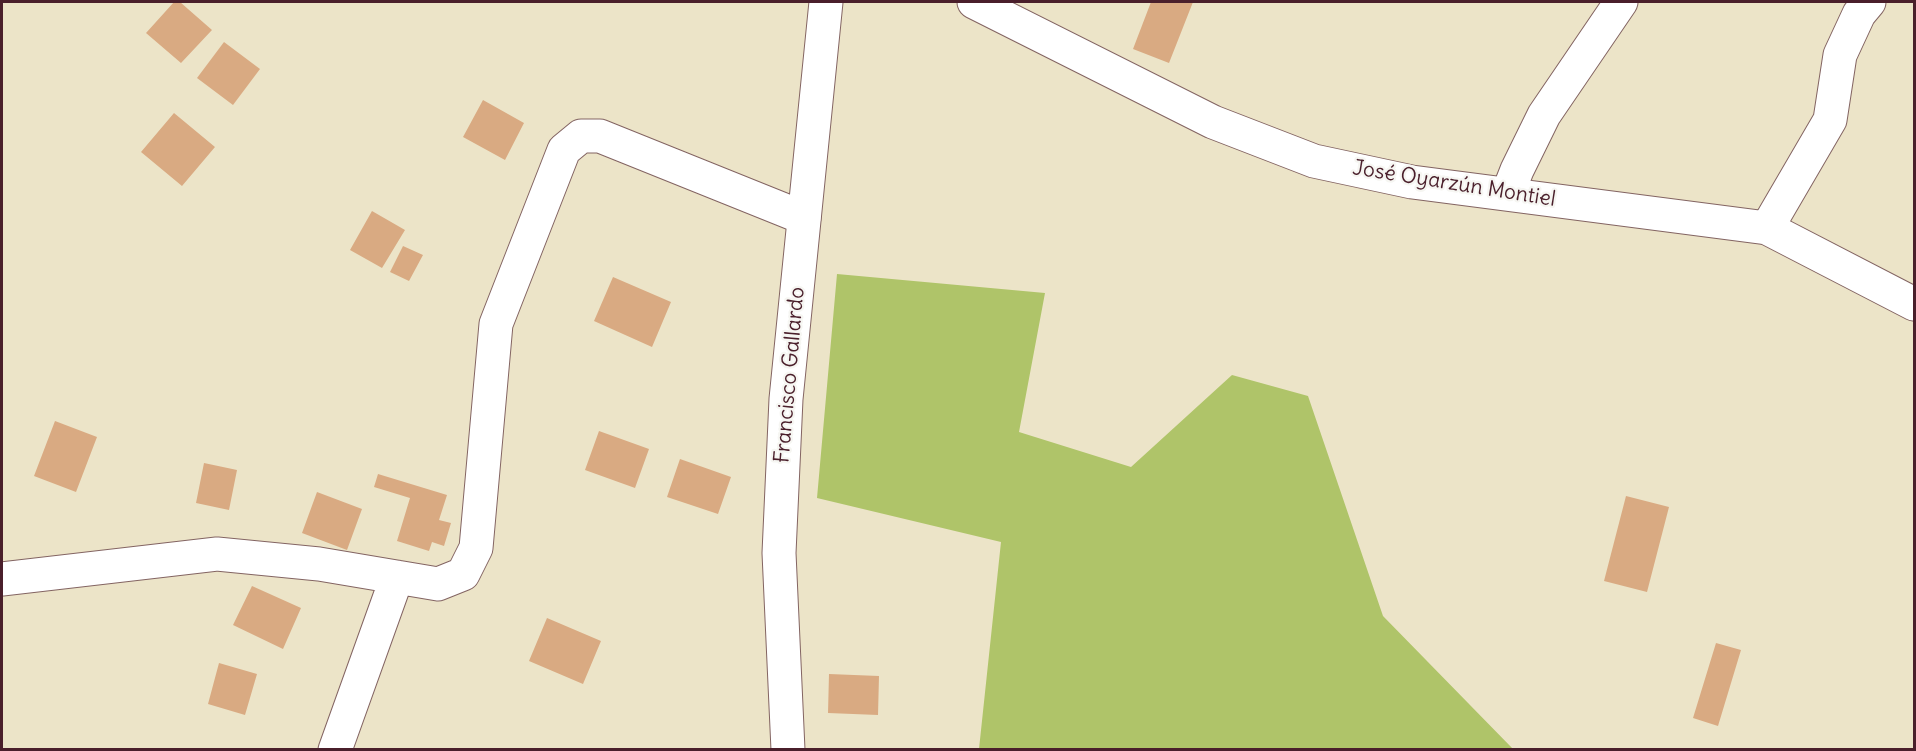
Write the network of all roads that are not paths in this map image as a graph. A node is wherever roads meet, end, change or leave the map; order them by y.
1 (826, 2) edge
2 (974, 2) edge
3 (1621, 2) edge
4 (1869, 2) edge
5 (1508, 193) junction
6 (804, 218) junction
7 (1767, 228) junction
8 (1914, 304) edge
9 (397, 577) junction
10 (2, 579) edge
11 (335, 750) edge
12 (788, 750) edge

1 - 6 street, Francisco Gallardo
2 - 5 street, José Oyarzún Montiel
3 - 5 street
4 - 7 street
5 - 7 street, José Oyarzún Montiel
6 - 9 street
6 - 12 street, Francisco Gallardo
7 - 8 street, José Oyarzún Montiel
9 - 10 street
9 - 11 street

